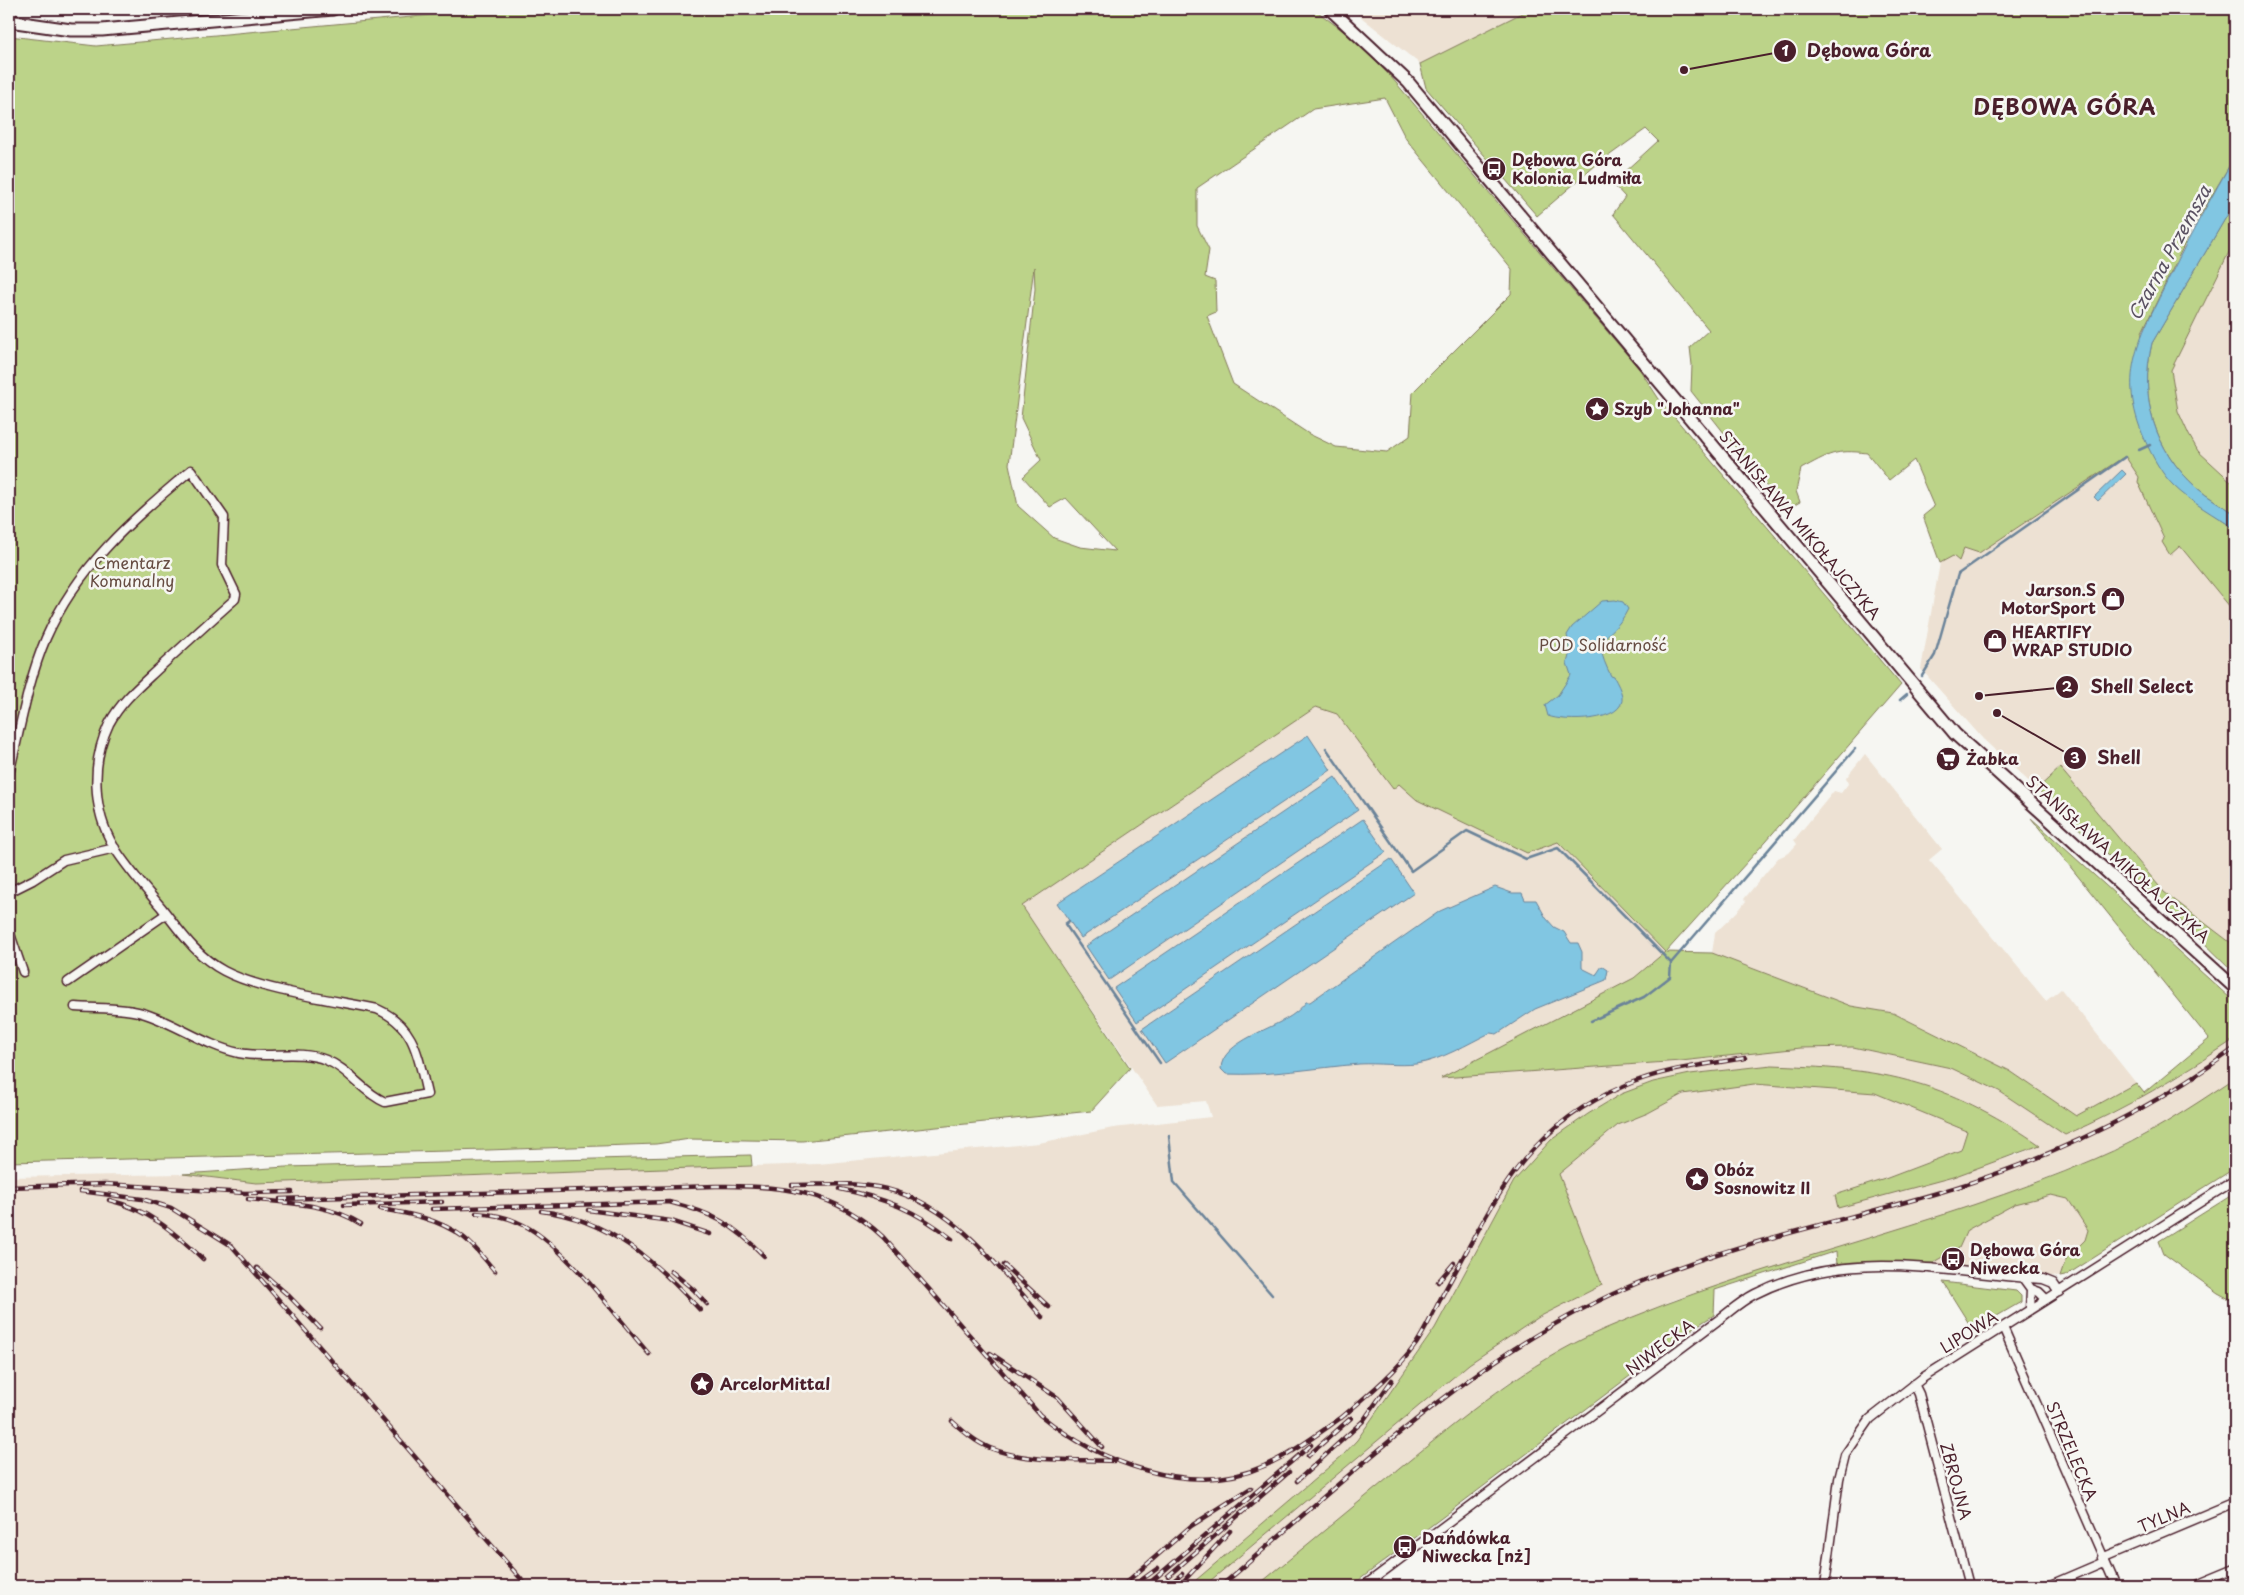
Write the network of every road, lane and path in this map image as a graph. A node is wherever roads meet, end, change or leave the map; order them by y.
1 (333, 9) edge
2 (1330, 9) edge
3 (9, 21) edge
4 (9, 774) edge
5 (115, 848) junction
6 (9, 892) edge
7 (166, 914) dead end
8 (9, 931) edge
9 (23, 972) dead end
10 (68, 982) dead end
11 (2235, 988) edge
12 (75, 1007) dead end
13 (2235, 1180) edge
14 (2023, 1278) junction
15 (2032, 1289) junction
16 (2059, 1292) junction
17 (2046, 1300) junction
18 (2030, 1309) junction
19 (2003, 1327) junction
20 (1914, 1384) junction
21 (2235, 1502) edge
22 (2103, 1560) junction
23 (2235, 1569) edge
24 (1364, 1586) edge
25 (1826, 1586) edge
26 (1969, 1586) edge
27 (2048, 1586) edge
28 (2116, 1586) edge
29 (2194, 1586) edge

1 - 3 street
2 - 11 street, STANISŁAWA MIKOŁAJCZYKA
4 - 5 street
5 - 6 street
5 - 12 street
7 - 10 street
8 - 9 street
13 - 16 street, LIPOWA
14 - 15 street
14 - 16 street, NIWECKA
14 - 24 street, NIWECKA
15 - 17 street
15 - 18 street
16 - 17 street, LIPOWA
17 - 18 street, LIPOWA
18 - 19 street, LIPOWA
19 - 20 street, LIPOWA
19 - 22 street, STRZELECKA
20 - 25 street, LIPOWA
20 - 26 street, ZBROJNA
21 - 22 street, TYLNA
22 - 27 street, TYLNA
22 - 28 street, STRZELECKA
23 - 29 street

